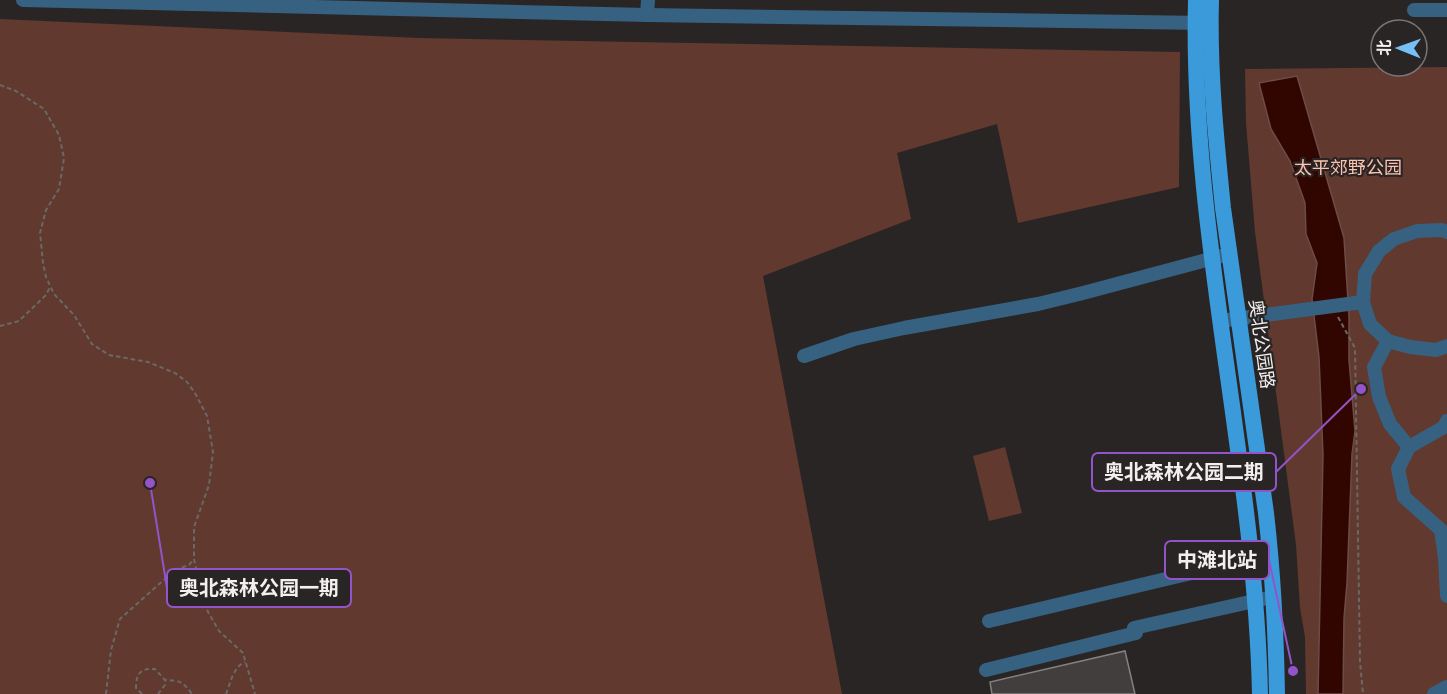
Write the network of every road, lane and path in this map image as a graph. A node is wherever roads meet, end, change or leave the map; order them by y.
1 (23, 0) edge
2 (648, 0) edge
3 (1196, 0) edge
4 (1211, 0) edge
5 (85, 1) edge
6 (1413, 10) dead end
7 (1447, 10) edge
8 (647, 15) junction
9 (1203, 23) junction
10 (0, 85) edge
11 (1447, 232) edge
12 (1229, 254) junction
13 (1211, 259) junction
14 (50, 286) junction
15 (1363, 302) junction
16 (1337, 315) dead end
17 (1239, 319) junction
18 (1220, 321) junction
19 (0, 326) edge
20 (1388, 341) junction
21 (1442, 348) edge
22 (804, 356) dead end
23 (1447, 362) edge
24 (1447, 421) edge
25 (1409, 447) junction
26 (1271, 554) junction
27 (1252, 558) junction
28 (194, 559) junction
29 (1447, 596) edge
30 (1274, 597) junction
31 (1256, 601) junction
32 (989, 621) dead end
33 (245, 662) junction
34 (986, 670) dead end
35 (165, 680) junction
36 (1447, 687) edge
37 (106, 694) edge
38 (142, 694) edge
39 (158, 694) edge
40 (192, 694) edge
41 (226, 694) edge
42 (255, 694) edge
43 (1260, 694) edge
44 (1277, 694) edge
45 (1363, 694) edge
46 (1434, 694) edge

1 - 5 street
2 - 8 street
3 - 9 main road, 奥北公园路
4 - 9 main road, 奥北公园路
5 - 8 street
6 - 7 street
8 - 9 street
9 - 12 main road, 奥北公园路
9 - 13 main road, 奥北公园路
10 - 14 path
11 - 15 street
12 - 13 street
12 - 17 main road, 奥北公园路
13 - 18 main road, 奥北公园路
13 - 22 street
14 - 19 path
14 - 28 path
15 - 17 street
15 - 20 street
16 - 45 path
17 - 18 street
17 - 26 main road, 奥北公园路
18 - 27 main road, 奥北公园路
20 - 21 street
20 - 25 street
21 - 23 street
24 - 25 street
25 - 29 street
26 - 27 street
26 - 30 main road, 奥北公园路
27 - 31 main road, 奥北公园路
27 - 32 street
28 - 33 path
28 - 37 path
30 - 31 street
30 - 44 main road, 奥北公园路
31 - 34 street
31 - 43 main road, 奥北公园路
33 - 41 path
33 - 42 path
35 - 38 path
35 - 39 path
35 - 40 path
36 - 46 street

